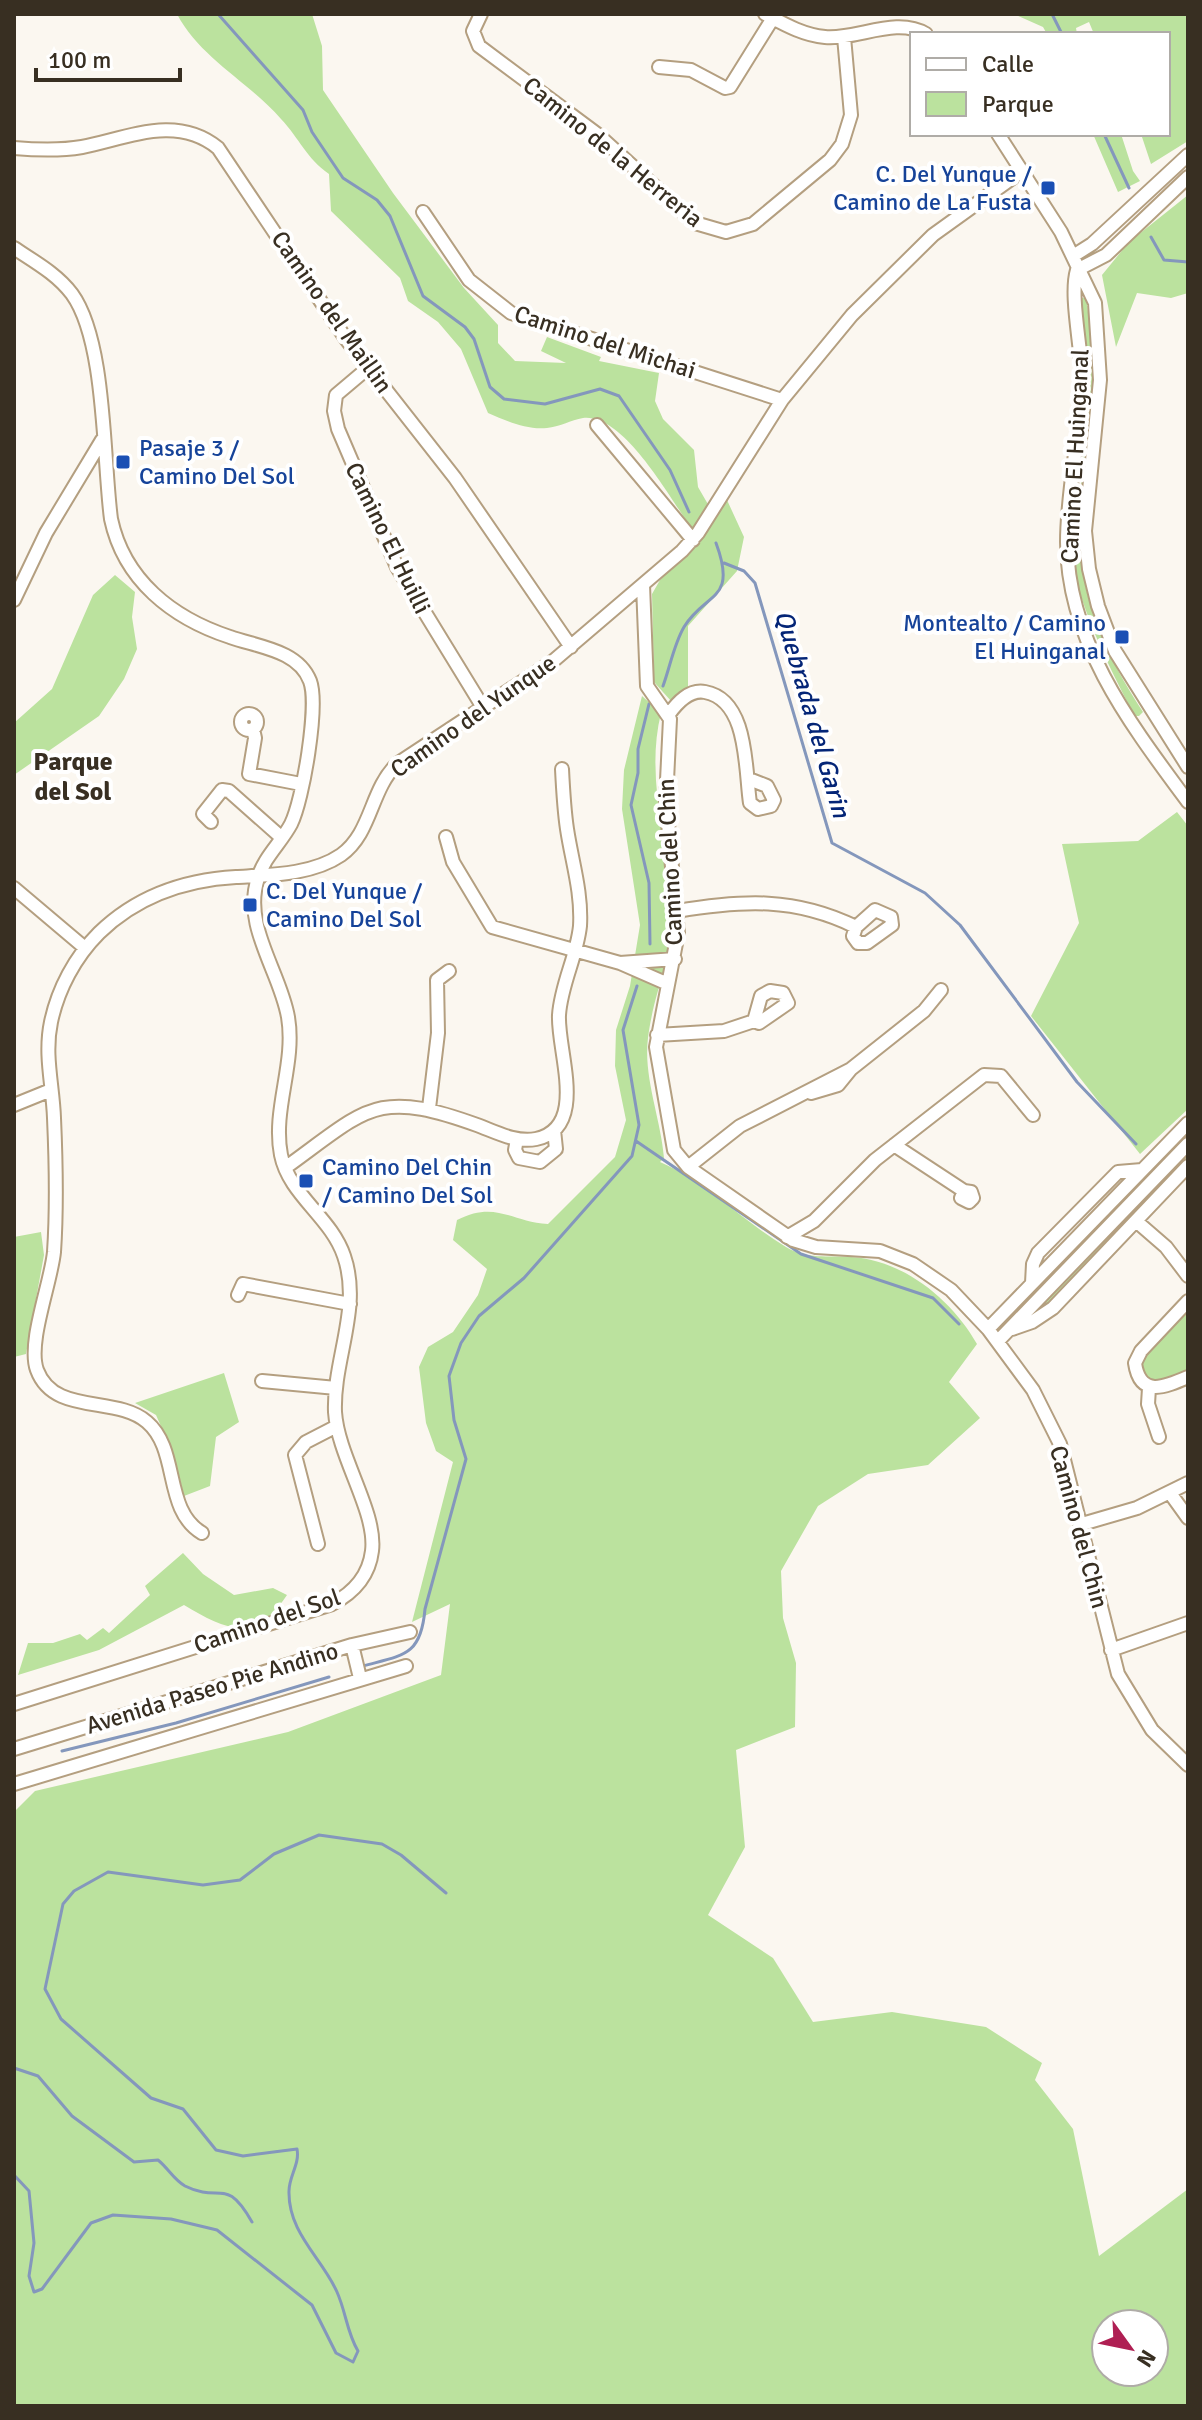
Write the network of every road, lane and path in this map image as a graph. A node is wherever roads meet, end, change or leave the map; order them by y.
1 (481, 14) edge
2 (920, 14) edge
3 (769, 16) edge
4 (923, 32) edge
5 (844, 37) junction
6 (659, 67) dead end
7 (999, 136) edge
8 (14, 148) edge
9 (1188, 155) edge
10 (1022, 171) junction
11 (1188, 177) edge
12 (1124, 211) junction
13 (423, 212) dead end
14 (1129, 232) junction
15 (14, 248) edge
16 (1073, 256) junction
17 (1077, 270) junction
18 (368, 368) junction
19 (782, 400) junction
20 (597, 425) dead end
21 (102, 440) junction
22 (1071, 493) junction
23 (1089, 493) junction
24 (693, 540) junction
25 (643, 585) junction
26 (14, 600) edge
27 (571, 647) junction
28 (484, 709) junction
29 (669, 714) junction
30 (1155, 718) junction
31 (253, 729) dead end
32 (1138, 731) junction
33 (1188, 767) edge
34 (562, 769) dead end
35 (749, 779) dead end
36 (301, 784) junction
37 (1188, 802) edge
38 (211, 822) dead end
39 (446, 837) dead end
40 (282, 838) junction
41 (270, 853) junction
42 (286, 873) junction
43 (258, 877) junction
44 (14, 888) edge
45 (677, 911) junction
46 (856, 927) dead end
47 (85, 948) junction
48 (574, 952) junction
49 (675, 959) junction
50 (620, 963) junction
51 (449, 971) dead end
52 (668, 984) junction
53 (941, 990) dead end
54 (754, 1021) dead end
55 (657, 1035) junction
56 (51, 1090) junction
57 (14, 1105) edge
58 (429, 1108) junction
59 (1033, 1115) dead end
60 (1188, 1123) edge
61 (554, 1130) junction
62 (517, 1139) junction
63 (1188, 1144) edge
64 (894, 1145) junction
65 (1188, 1166) edge
66 (688, 1167) junction
67 (285, 1168) junction
68 (964, 1191) dead end
69 (814, 1221) junction
70 (1136, 1221) junction
71 (787, 1237) junction
72 (806, 1245) junction
73 (1188, 1276) edge
74 (238, 1295) dead end
75 (1188, 1301) edge
76 (350, 1304) junction
77 (988, 1329) junction
78 (1009, 1330) junction
79 (998, 1341) junction
80 (1188, 1377) edge
81 (262, 1381) dead end
82 (336, 1388) junction
83 (1149, 1388) junction
84 (337, 1426) junction
85 (1159, 1437) dead end
86 (1188, 1483) edge
87 (1170, 1493) junction
88 (1188, 1518) edge
89 (1082, 1524) junction
90 (202, 1533) dead end
91 (318, 1544) dead end
92 (1188, 1623) edge
93 (410, 1632) dead end
94 (352, 1645) junction
95 (1111, 1650) junction
96 (406, 1666) dead end
97 (360, 1678) junction
98 (14, 1704) edge
99 (14, 1749) edge
100 (1188, 1765) edge
101 (14, 1784) edge

1 - 5 street, Camino de la Herreria
2 - 4 street
3 - 5 street
3 - 6 street
4 - 5 street
7 - 10 street, Camino El Huinganal
8 - 18 street, Camino del Maillin
9 - 12 street
10 - 16 street, Camino El Huinganal
10 - 19 street, Camino del Yunque
11 - 14 street
12 - 14 street
12 - 16 street
13 - 19 street, Camino del Michai
14 - 17 street
15 - 21 street, Camino del Sol
16 - 17 street, Camino El Huinganal
17 - 22 street, Camino El Huinganal
17 - 23 street, Camino El Huinganal
18 - 27 street, Camino del Maillin
18 - 28 street, Camino El Huilli
19 - 24 street, Camino del Yunque
20 - 24 street
21 - 26 street
21 - 36 street, Camino del Sol
22 - 23 street
22 - 32 street, Camino El Huinganal
23 - 30 street, Camino El Huinganal
24 - 25 street, Camino del Yunque
25 - 27 street, Camino del Yunque
25 - 29 street
27 - 28 street, Camino del Yunque
28 - 42 street, Camino del Yunque
29 - 35 street
29 - 45 street, Camino del Chin
30 - 32 street
30 - 33 street, Camino El Huinganal
31 - 36 street
32 - 37 street, Camino El Huinganal
34 - 48 street
36 - 40 street, Camino del Sol
38 - 40 street
39 - 48 street
40 - 41 street, Camino del Sol
41 - 42 street
41 - 43 street, Camino del Sol
42 - 43 street, Camino del Yunque
43 - 47 street, Camino del Yunque
43 - 67 street, Camino del Sol
44 - 47 street
45 - 46 street
45 - 49 street, Camino del Chin
47 - 56 street, Camino del Yunque
48 - 50 street
48 - 61 street
49 - 50 street
49 - 52 street, Camino del Chin
50 - 52 street
51 - 58 street
52 - 55 street, Camino del Chin
53 - 66 street
54 - 55 street
55 - 66 street, Camino del Chin
56 - 57 street
56 - 90 street, Camino del Yunque
58 - 62 street
58 - 67 street
59 - 64 street
60 - 77 street
61 - 62 street
61 - 62 street
63 - 78 street
64 - 68 street
64 - 69 street
65 - 70 street
66 - 71 street, Camino del Chin
67 - 76 street, Camino del Sol
69 - 71 street
69 - 72 street
70 - 73 street
70 - 78 street
71 - 72 street, Camino del Chin
72 - 77 street, Camino del Chin
74 - 76 street
75 - 83 street
76 - 82 street, Camino del Sol
77 - 79 street, Camino del Chin
78 - 79 street
79 - 89 street, Camino del Chin
80 - 83 street
81 - 82 street
82 - 84 street, Camino del Sol
83 - 85 street
84 - 91 street
84 - 98 street, Camino del Sol
86 - 87 street
87 - 88 street
87 - 89 street
89 - 95 street, Camino del Chin
92 - 95 street
93 - 94 street, Avenida Paseo Pie Andino
94 - 97 street
94 - 99 street, Avenida Paseo Pie Andino
95 - 100 street, Camino del Chin
96 - 97 street, Avenida Paseo Pie Andino
97 - 101 street, Avenida Paseo Pie Andino

